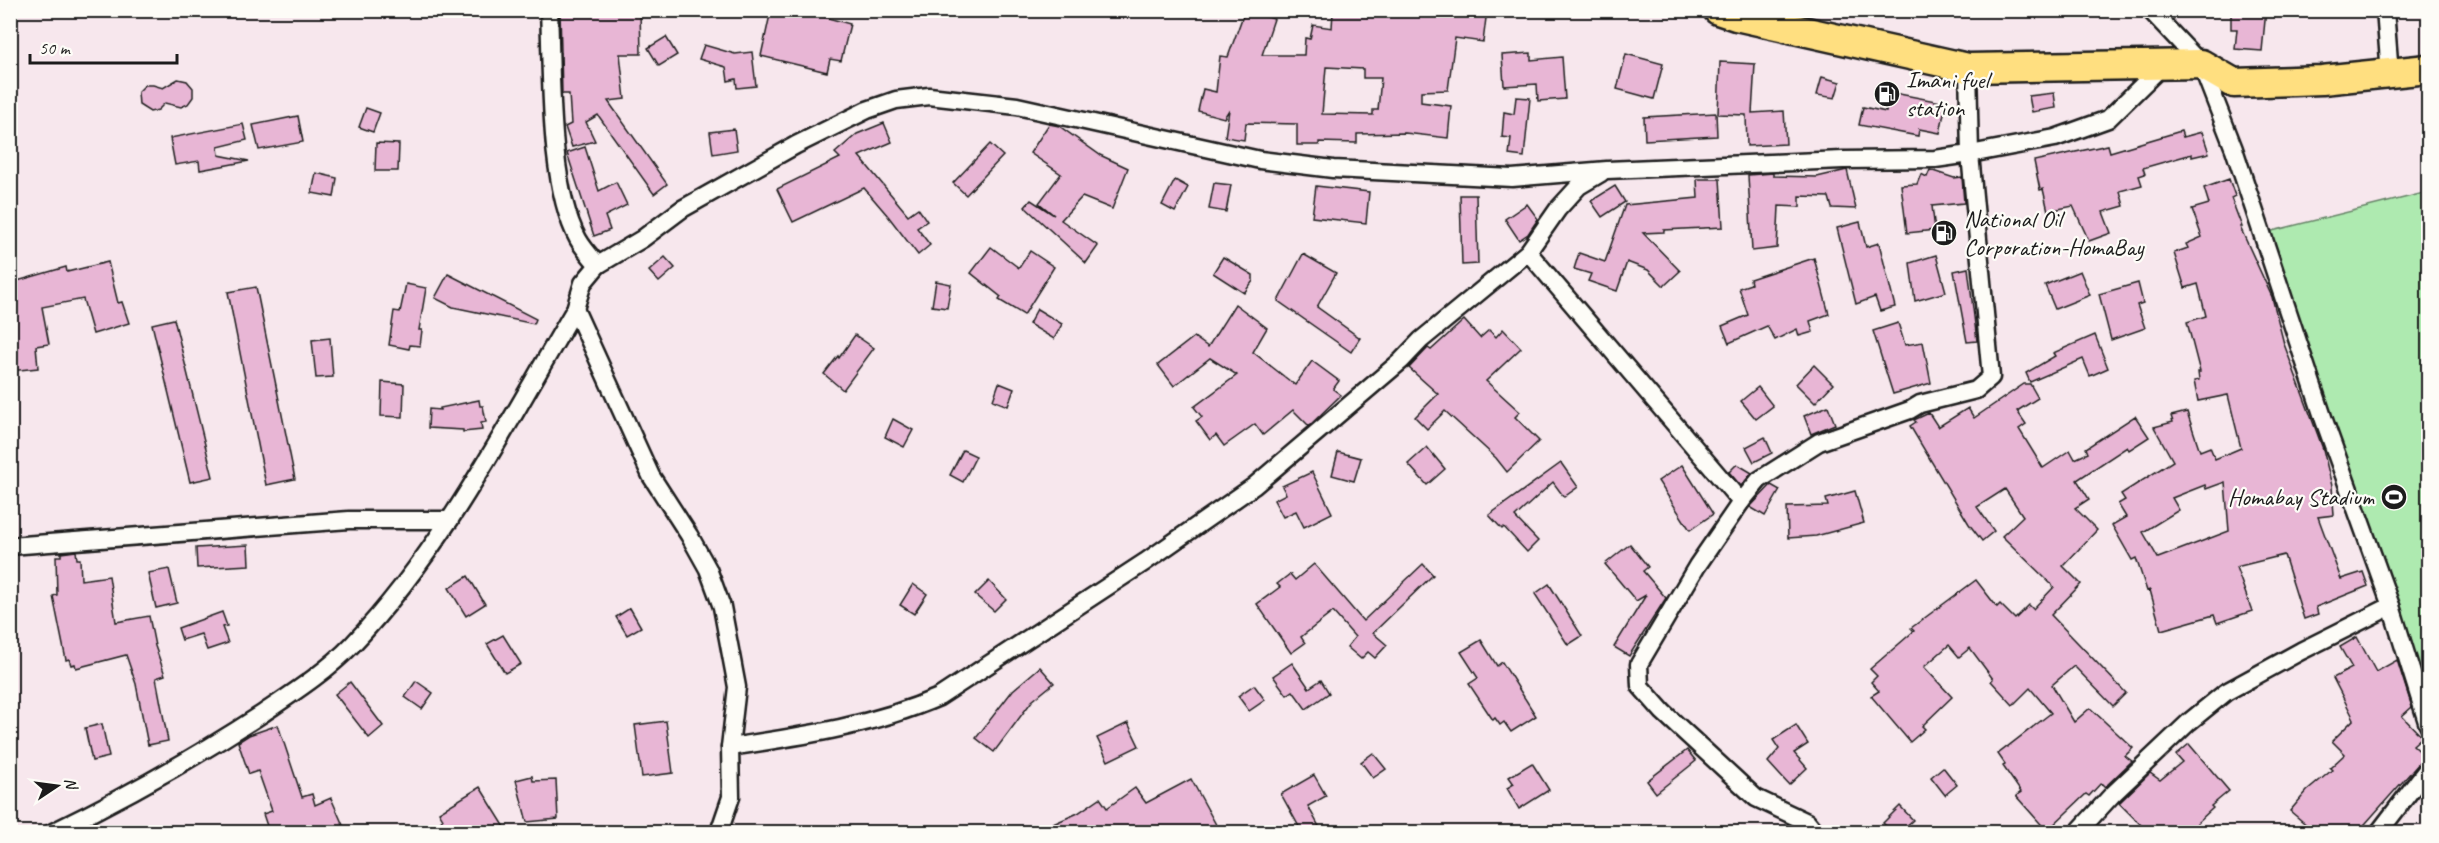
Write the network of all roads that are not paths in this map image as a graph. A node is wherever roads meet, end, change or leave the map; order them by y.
1 (549, 10) edge
2 (1718, 10) edge
3 (2150, 10) edge
4 (2385, 10) edge
5 (2200, 64) junction
6 (2163, 65) junction
7 (1968, 68) junction
8 (2428, 69) edge
9 (2390, 74) junction
10 (1970, 154) junction
11 (1606, 170) junction
12 (1528, 252) junction
13 (598, 265) junction
14 (575, 309) junction
15 (1741, 502) junction
16 (450, 520) junction
17 (10, 546) edge
18 (2391, 606) junction
19 (2428, 725) edge
20 (730, 747) junction
21 (2428, 768) edge
22 (53, 832) edge
23 (719, 832) edge
24 (1815, 832) edge
25 (2078, 832) edge
26 (2379, 832) edge

1 - 13 street
2 - 7 highway
3 - 5 street
4 - 9 street
5 - 6 highway
5 - 9 highway
5 - 18 street
6 - 7 highway
6 - 10 street
7 - 10 street
8 - 9 highway
10 - 11 street
10 - 15 street
11 - 12 street
11 - 13 street
12 - 15 street
12 - 20 street
13 - 14 street
14 - 16 street
14 - 20 street
15 - 24 street
16 - 17 street
16 - 22 street
18 - 19 street
18 - 25 street
20 - 23 street
21 - 26 street

